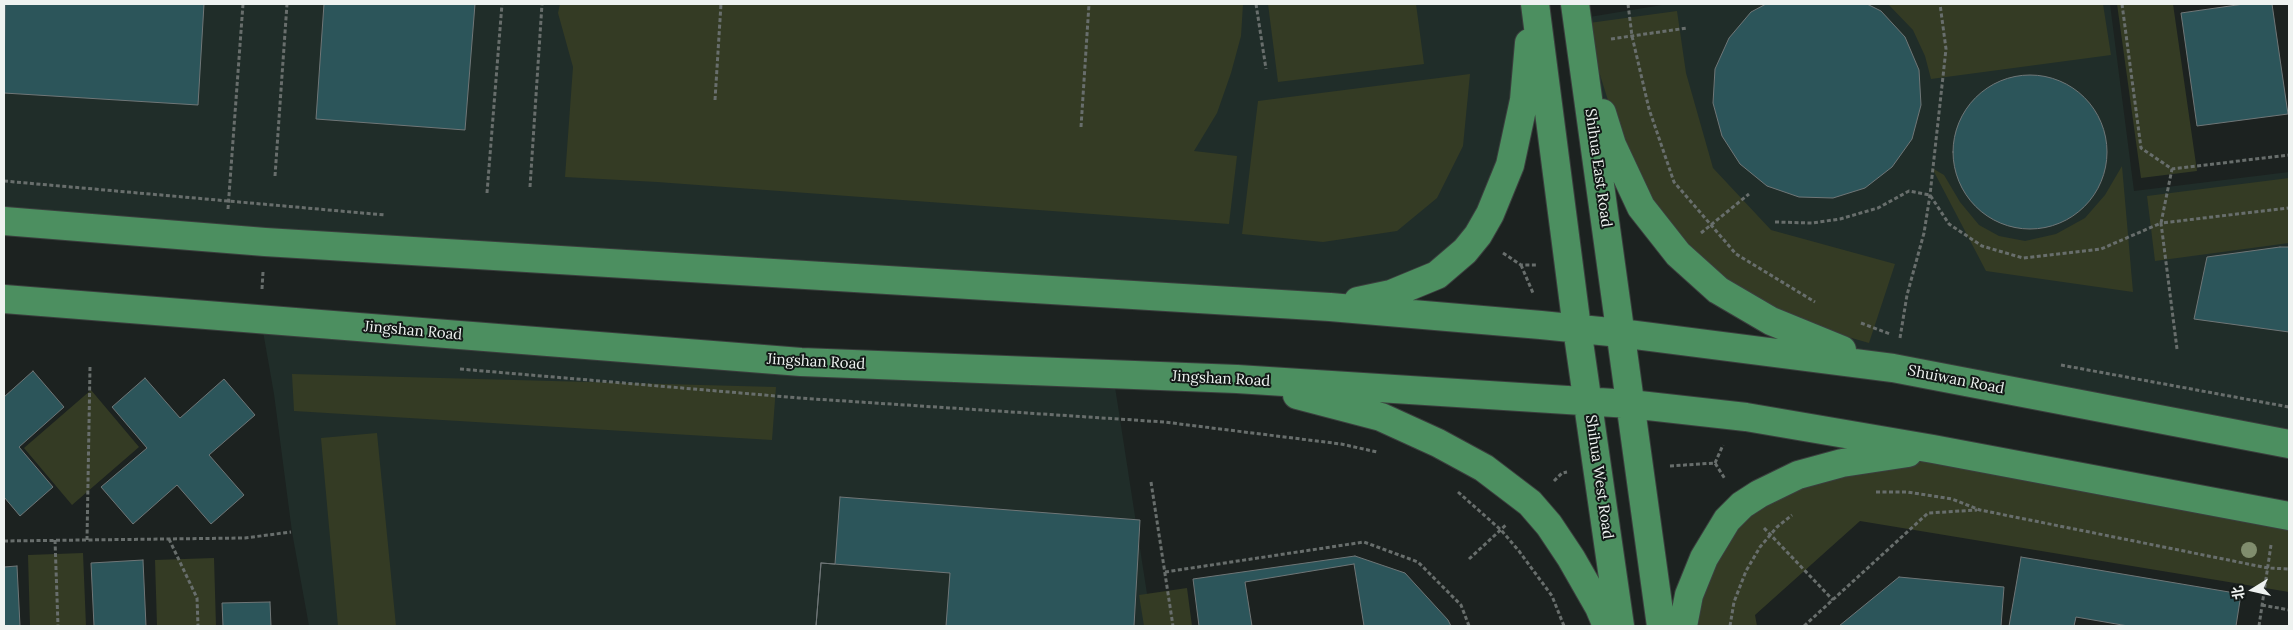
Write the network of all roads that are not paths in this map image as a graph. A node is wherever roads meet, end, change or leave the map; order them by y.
1 (1534, 4) edge
2 (1576, 4) edge
3 (1580, 44) junction
4 (4, 221) edge
5 (4, 299) edge
6 (1330, 306) junction
7 (1577, 328) junction
8 (1620, 333) junction
9 (1893, 368) junction
10 (1238, 379) junction
11 (1588, 402) junction
12 (1630, 404) junction
13 (2289, 444) edge
14 (1933, 449) junction
15 (2282, 515) edge
16 (1607, 626) edge
17 (1620, 626) edge
18 (1661, 626) edge
19 (1683, 626) edge

1 - 6 main road
1 - 7 main road
2 - 3 main road, Shihua East Road
3 - 8 main road, Shihua East Road
3 - 9 main road
4 - 6 main road
5 - 10 main road, Jingshan Road
6 - 7 main road
7 - 8 main road
7 - 11 main road, Shihua West Road
8 - 9 main road, Shuiwan Road
8 - 12 main road
9 - 13 main road, Shuiwan Road
10 - 11 main road, Jingshan Road
10 - 16 main road
11 - 12 main road, Jingshan Road
11 - 17 main road, Shihua West Road
12 - 14 main road
12 - 18 main road
14 - 15 main road
14 - 19 main road

